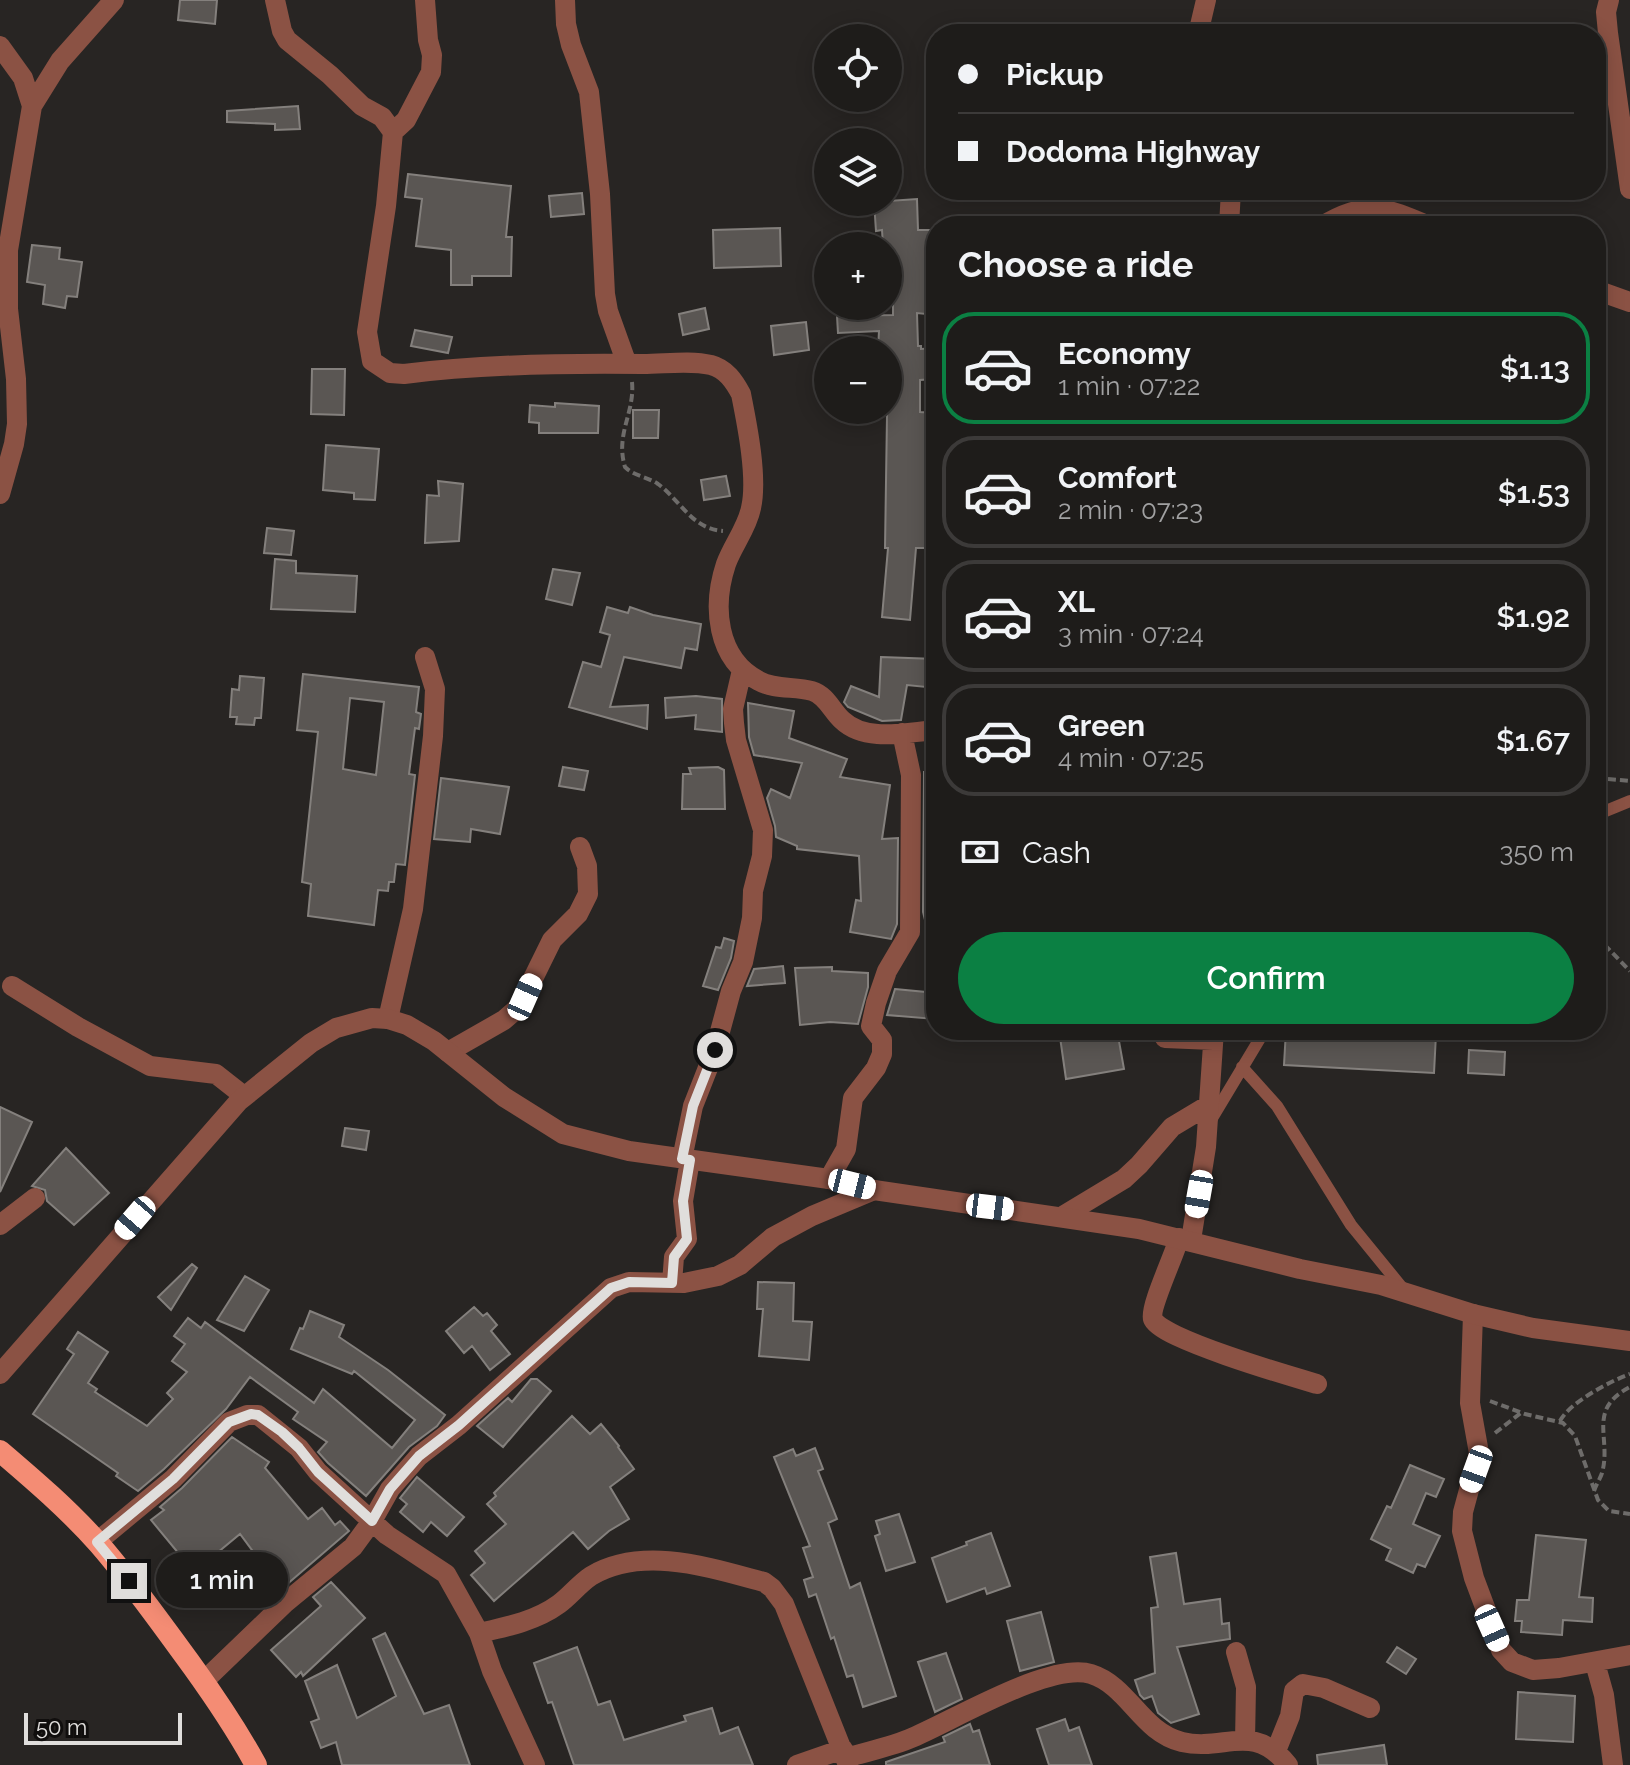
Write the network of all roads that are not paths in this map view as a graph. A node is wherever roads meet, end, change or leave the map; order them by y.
1 (114, 0) edge
2 (275, 0) edge
3 (425, 0) edge
4 (565, 0) edge
5 (1206, 0) edge
6 (1609, 0) edge
7 (1200, 24) edge
8 (0, 46) edge
9 (32, 106) junction
10 (393, 132) junction
11 (1630, 189) edge
12 (1341, 216) edge
13 (1402, 216) edge
14 (1606, 294) edge
15 (1630, 302) edge
16 (5, 329) edge
17 (629, 364) junction
18 (0, 494) edge
19 (425, 657) dead end
20 (742, 670) junction
21 (926, 731) edge
22 (902, 733) junction
23 (1630, 801) edge
24 (1606, 811) edge
25 (580, 847) dead end
26 (12, 986) dead end
27 (388, 1019) junction
28 (1213, 1040) edge
29 (1259, 1040) edge
30 (448, 1052) junction
31 (1242, 1067) junction
32 (244, 1096) junction
33 (1207, 1116) junction
34 (686, 1160) junction
35 (829, 1179) junction
36 (874, 1190) junction
37 (35, 1198) dead end
38 (1061, 1217) junction
39 (0, 1225) edge
40 (1185, 1239) junction
41 (672, 1283) junction
42 (1406, 1293) junction
43 (1473, 1314) junction
44 (1630, 1341) edge
45 (0, 1374) edge
46 (1317, 1384) dead end
47 (0, 1451) edge
48 (372, 1521) junction
49 (97, 1542) junction
50 (479, 1633) junction
51 (1236, 1652) dead end
52 (1630, 1655) edge
53 (1595, 1663) junction
54 (205, 1680) junction
55 (1370, 1708) dead end
56 (1245, 1741) junction
57 (845, 1757) edge
58 (1282, 1758) edge
59 (256, 1765) edge
60 (535, 1765) edge
61 (797, 1765) edge
62 (1613, 1765) edge

1 - 9 street
2 - 10 street
3 - 10 street
4 - 17 street
5 - 7 street
6 - 11 street
8 - 9 street
9 - 16 street
10 - 17 street
12 - 13 street
14 - 15 street
16 - 18 street
17 - 20 street
19 - 27 street
20 - 22 street
20 - 34 street
21 - 22 street
22 - 35 street
23 - 24 lane
25 - 30 street
26 - 32 street
27 - 30 street
27 - 32 street
28 - 33 street
29 - 31 lane
30 - 34 street
31 - 33 lane
31 - 42 lane
32 - 45 street
33 - 38 street
33 - 40 street
34 - 35 street
34 - 41 street
35 - 36 street
36 - 38 street
36 - 41 street
37 - 39 street
38 - 40 street
40 - 42 street
40 - 46 street
41 - 48 street
42 - 43 street
43 - 44 street
43 - 53 street
47 - 49 highway
48 - 49 street
48 - 50 street
48 - 54 street
49 - 54 highway
50 - 57 street
50 - 60 street
51 - 56 street
52 - 53 street
53 - 62 street
54 - 59 highway
55 - 58 street
56 - 57 street
56 - 58 street
57 - 61 street

